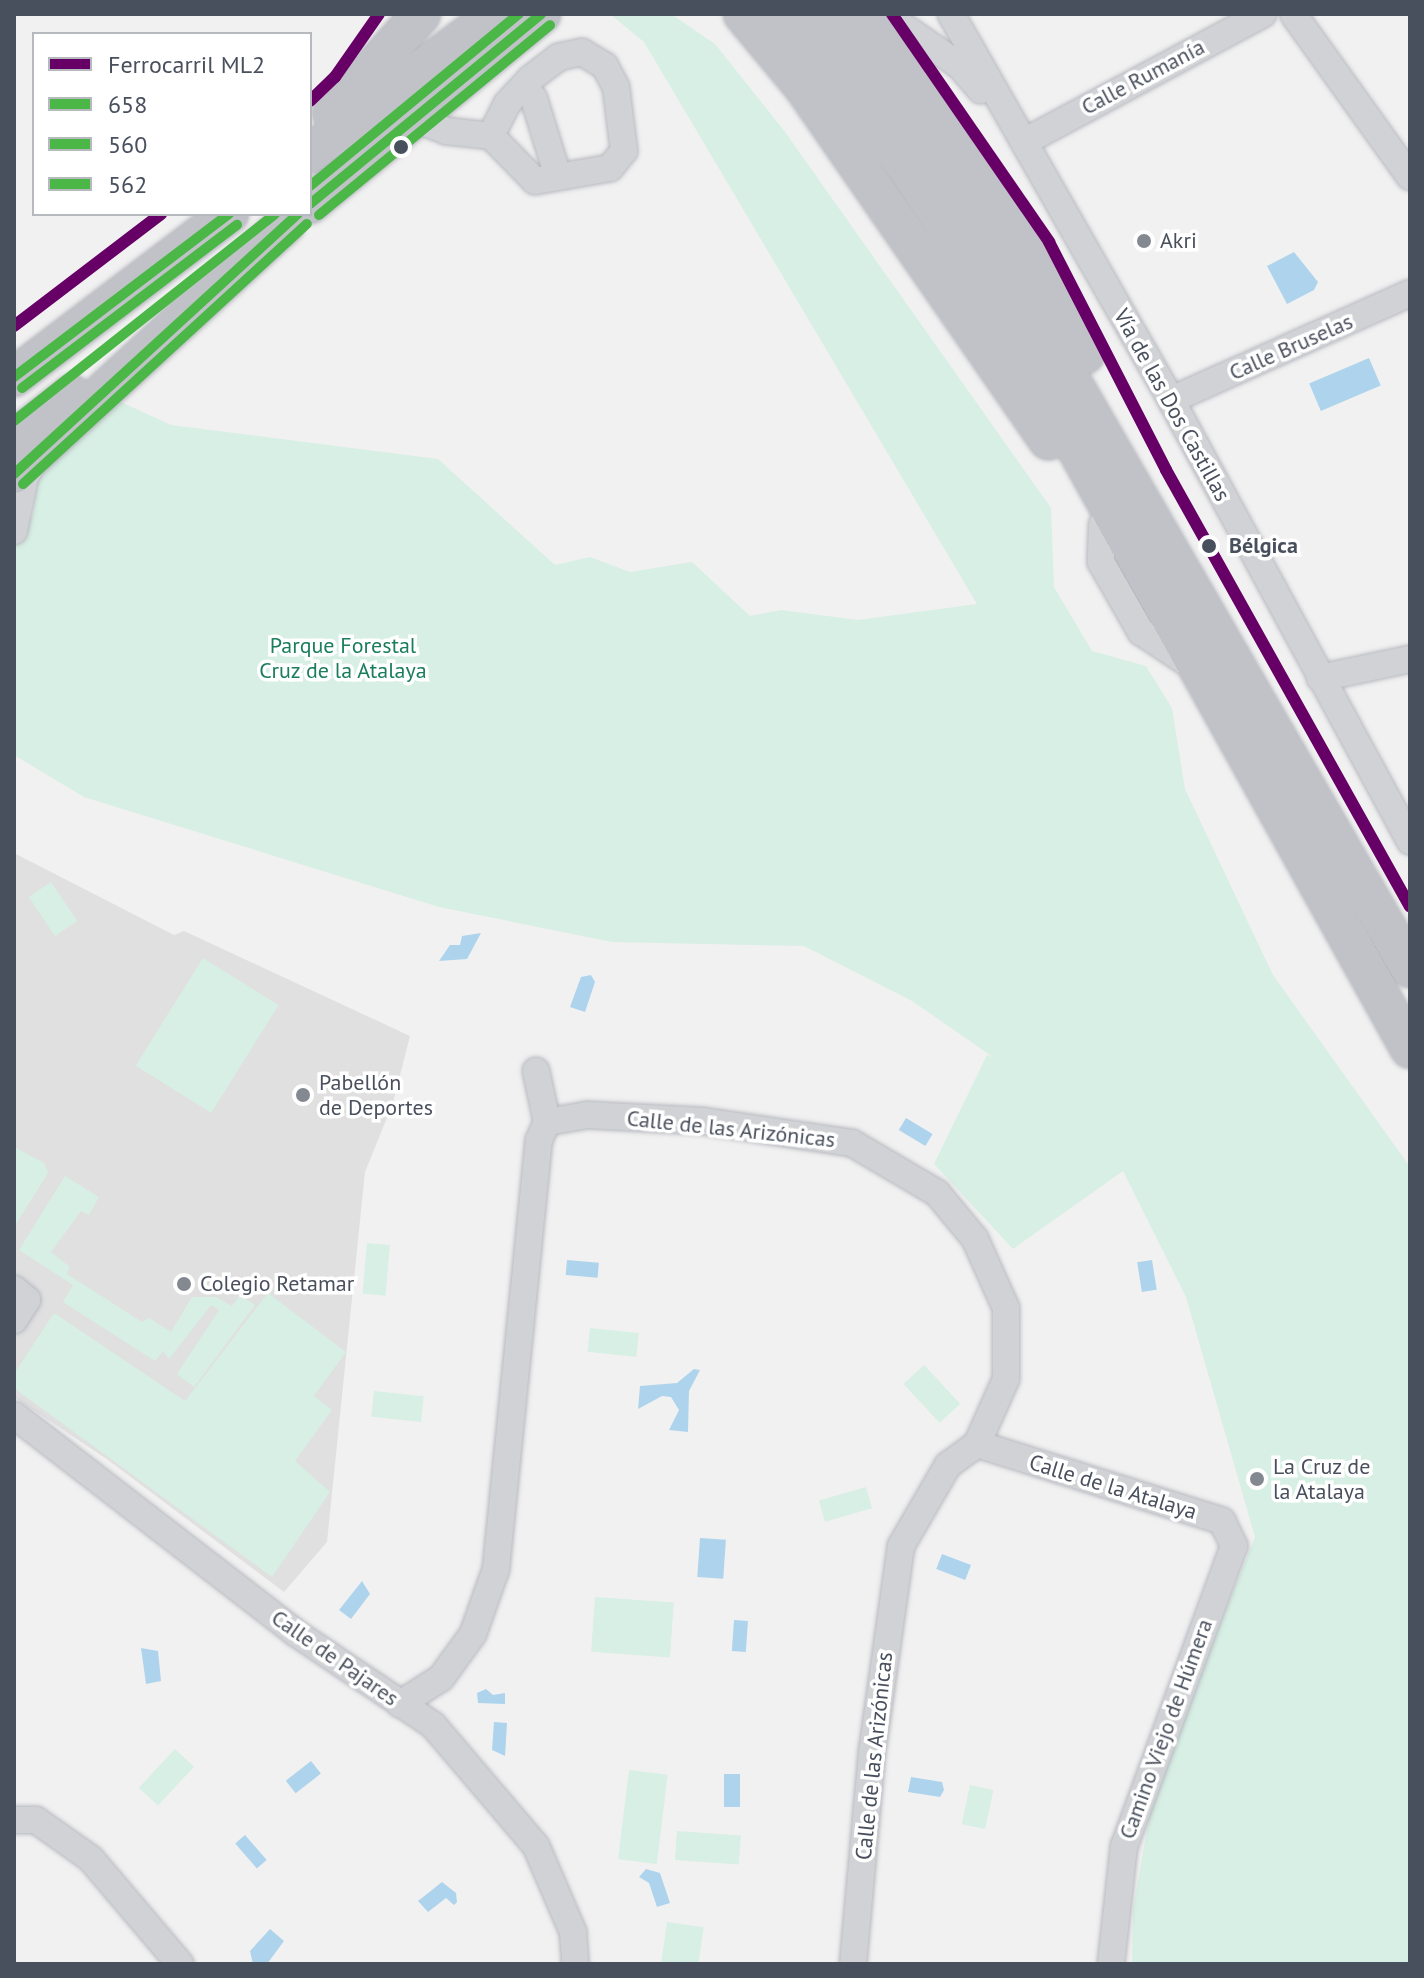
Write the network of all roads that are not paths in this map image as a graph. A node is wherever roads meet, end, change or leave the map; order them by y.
1 (421, 14) edge
2 (496, 14) edge
3 (541, 14) edge
4 (559, 14) edge
5 (719, 14) edge
6 (743, 14) edge
7 (788, 14) edge
8 (824, 14) edge
9 (862, 14) edge
10 (885, 14) edge
11 (951, 14) edge
12 (1264, 14) edge
13 (1295, 15) edge
14 (479, 60) junction
15 (787, 66) junction
16 (525, 87) junction
17 (410, 117) junction
18 (312, 132) edge
19 (1018, 134) junction
20 (491, 136) junction
21 (312, 152) edge
22 (557, 173) junction
23 (1410, 177) edge
24 (312, 202) edge
25 (213, 216) edge
26 (226, 216) edge
27 (296, 216) edge
28 (1410, 293) edge
29 (106, 305) junction
30 (14, 377) edge
31 (1171, 400) junction
32 (24, 455) edge
33 (14, 531) edge
34 (1410, 659) edge
35 (1320, 678) junction
36 (1223, 716) junction
37 (1272, 724) junction
38 (1410, 841) edge
39 (1410, 968) edge
40 (1410, 1049) edge
41 (536, 1071) dead end
42 (547, 1122) junction
43 (14, 1289) edge
44 (14, 1320) edge
45 (14, 1415) edge
46 (977, 1444) junction
47 (1234, 1546) joint
48 (441, 1678) junction
49 (400, 1704) junction
50 (433, 1725) junction
51 (14, 1820) edge
52 (180, 1964) edge
53 (575, 1964) edge
54 (853, 1964) edge
55 (1111, 1964) edge

1 - 18 highway
2 - 21 highway
3 - 14 highway
4 - 14 highway
5 - 15 highway
6 - 15 highway
7 - 36 highway
8 - 37 highway
9 - 37 highway
10 - 19 street
11 - 19 street, Vía de las Dos Castillas
12 - 13 street
12 - 19 street, Calle Rumanía
13 - 23 street
14 - 17 highway
15 - 36 highway
16 - 20 street
16 - 22 street
16 - 22 street
17 - 20 street
17 - 24 highway
19 - 31 street, Vía de las Dos Castillas
20 - 22 street
25 - 29 highway
26 - 29 highway
27 - 32 highway
28 - 31 street, Calle Bruselas
29 - 30 highway
31 - 35 street, Vía de las Dos Castillas
32 - 33 street
34 - 35 street
35 - 38 street, Vía de las Dos Castillas
36 - 40 highway
37 - 39 highway
41 - 42 street
42 - 46 street, Calle de las Arizónicas
42 - 48 street
43 - 44 street
45 - 49 street, Calle de Pajares
46 - 47 street, Calle de la Atalaya
46 - 54 street, Calle de las Arizónicas
47 - 55 street, Camino Viejo de Húmera
48 - 49 street
48 - 50 street
49 - 50 street, Calle de Pajares
50 - 53 street, Calle de Pajares
51 - 52 street

